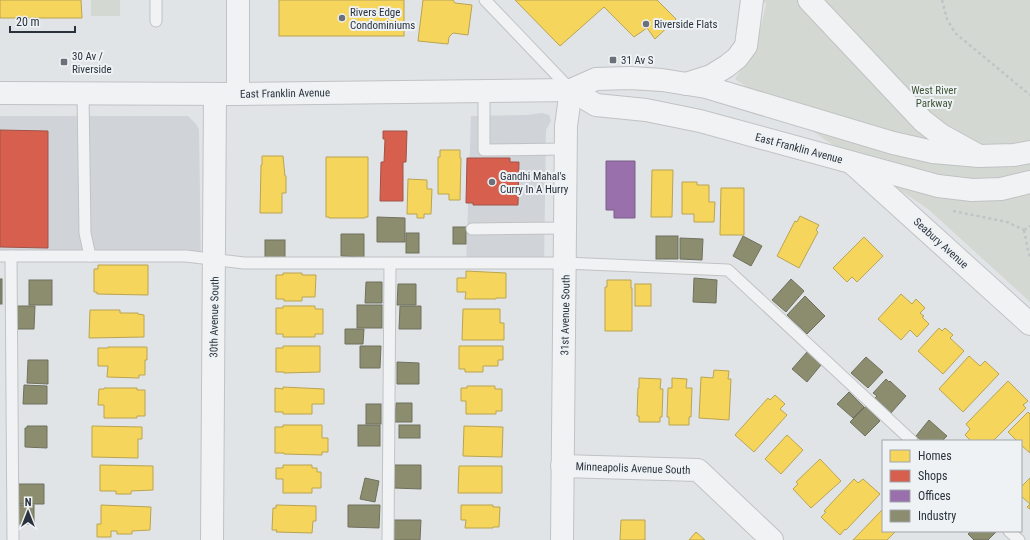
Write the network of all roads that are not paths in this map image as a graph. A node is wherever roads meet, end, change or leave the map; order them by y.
1 (156, 0) edge
2 (238, 0) edge
3 (485, 0) edge
4 (752, 0) edge
5 (809, 0) edge
6 (156, 21) dead end
7 (686, 84) junction
8 (571, 90) junction
9 (484, 92) junction
10 (0, 93) edge
11 (83, 93) junction
12 (215, 94) junction
13 (238, 94) junction
14 (566, 149) junction
15 (1030, 152) edge
16 (979, 156) junction
17 (852, 163) junction
18 (1030, 182) edge
19 (1001, 189) junction
20 (1030, 196) edge
21 (566, 228) junction
22 (472, 229) dead end
23 (6, 256) edge
24 (90, 256) junction
25 (214, 260) junction
26 (565, 263) junction
27 (390, 264) junction
28 (1030, 324) edge
29 (911, 440) edge
30 (562, 466) junction
31 (1010, 532) edge
32 (13, 540) edge
33 (212, 540) edge
34 (388, 540) edge
35 (562, 540) edge
36 (772, 540) edge
37 (1019, 540) edge

1 - 6 lane
2 - 13 street
3 - 8 lane
4 - 7 street
5 - 16 street
7 - 8 street, East Franklin Avenue
7 - 16 street, East Franklin Avenue
8 - 9 street, East Franklin Avenue
8 - 14 street, 31st Avenue South
8 - 17 street, East Franklin Avenue
9 - 13 street, East Franklin Avenue
9 - 14 lane
10 - 11 street, East Franklin Avenue
11 - 12 street, East Franklin Avenue
11 - 24 lane
12 - 13 street, East Franklin Avenue
12 - 25 street, 30th Avenue South
14 - 21 street, 31st Avenue South
15 - 16 street, East Franklin Avenue
17 - 19 street, East Franklin Avenue
17 - 28 street, Seabury Avenue
18 - 19 street, East Franklin Avenue
19 - 20 street
21 - 22 lane
21 - 26 street, 31st Avenue South
23 - 24 lane
23 - 32 lane
24 - 25 lane
25 - 27 lane
25 - 33 street, 30th Avenue South
26 - 27 lane
26 - 29 lane
26 - 30 street, 31st Avenue South
27 - 34 lane
30 - 35 street, 31st Avenue South
30 - 36 street, Minneapolis Avenue South
31 - 37 lane

